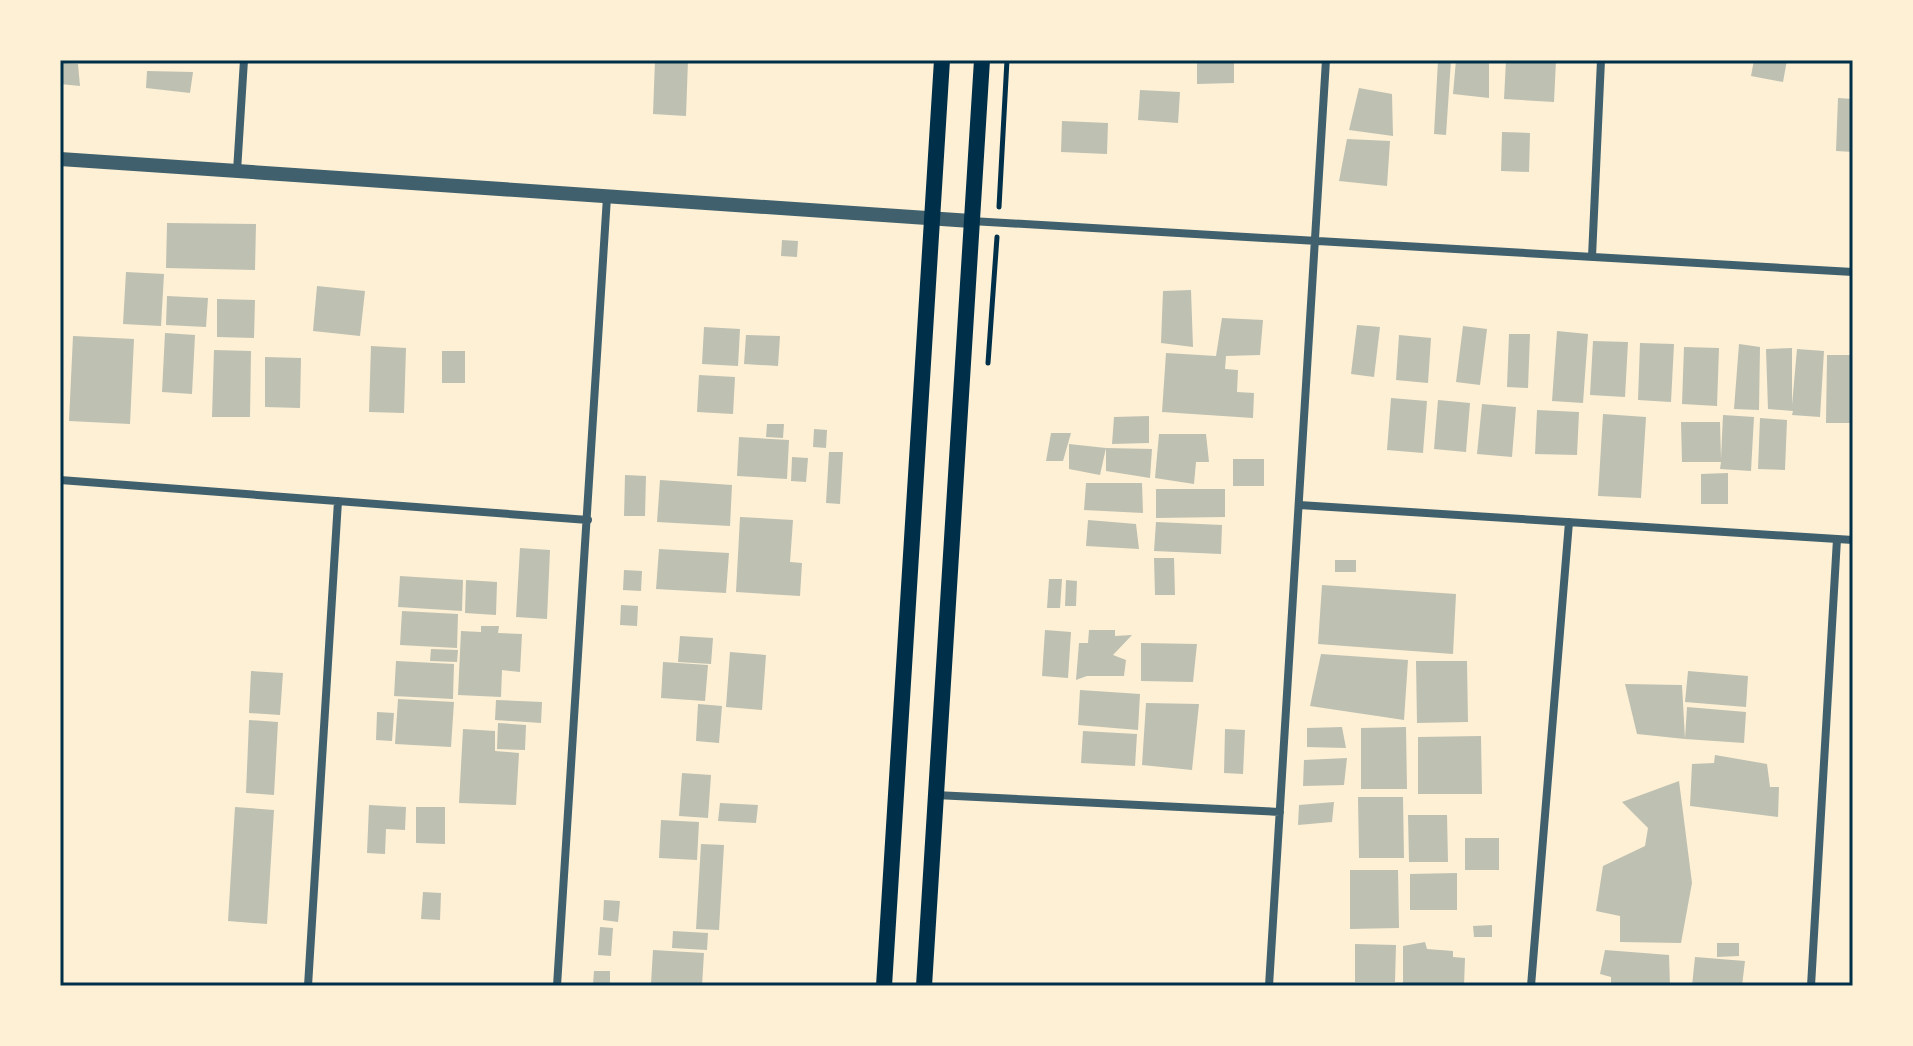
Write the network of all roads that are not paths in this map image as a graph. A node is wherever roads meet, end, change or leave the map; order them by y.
1 (244, 60) edge
2 (942, 60) edge
3 (982, 60) edge
4 (1326, 60) edge
5 (1601, 60) edge
6 (60, 159) edge
7 (237, 171) junction
8 (607, 197) junction
9 (932, 219) junction
10 (971, 221) junction
11 (1315, 241) junction
12 (1592, 257) junction
13 (1853, 272) edge
14 (60, 480) edge
15 (338, 501) junction
16 (1299, 505) junction
17 (588, 520) junction
18 (1569, 522) junction
19 (1837, 539) junction
20 (1853, 540) edge
21 (935, 795) junction
22 (1280, 812) junction
23 (308, 986) edge
24 (557, 986) edge
25 (884, 986) edge
26 (924, 986) edge
27 (1269, 986) edge
28 (1531, 986) edge
29 (1811, 986) edge

1 - 7 street
2 - 9 main road
3 - 10 main road
4 - 11 street
5 - 12 street
6 - 7 street
7 - 8 street
8 - 9 street
8 - 17 street
9 - 10 street
9 - 25 main road
10 - 11 street
10 - 21 main road
11 - 12 street
11 - 16 street
12 - 13 street
14 - 15 street
15 - 17 street
15 - 23 street
16 - 18 street
16 - 22 street
17 - 24 street
18 - 19 street
18 - 28 street
19 - 20 street
19 - 29 street
21 - 22 street
21 - 26 main road
22 - 27 street

